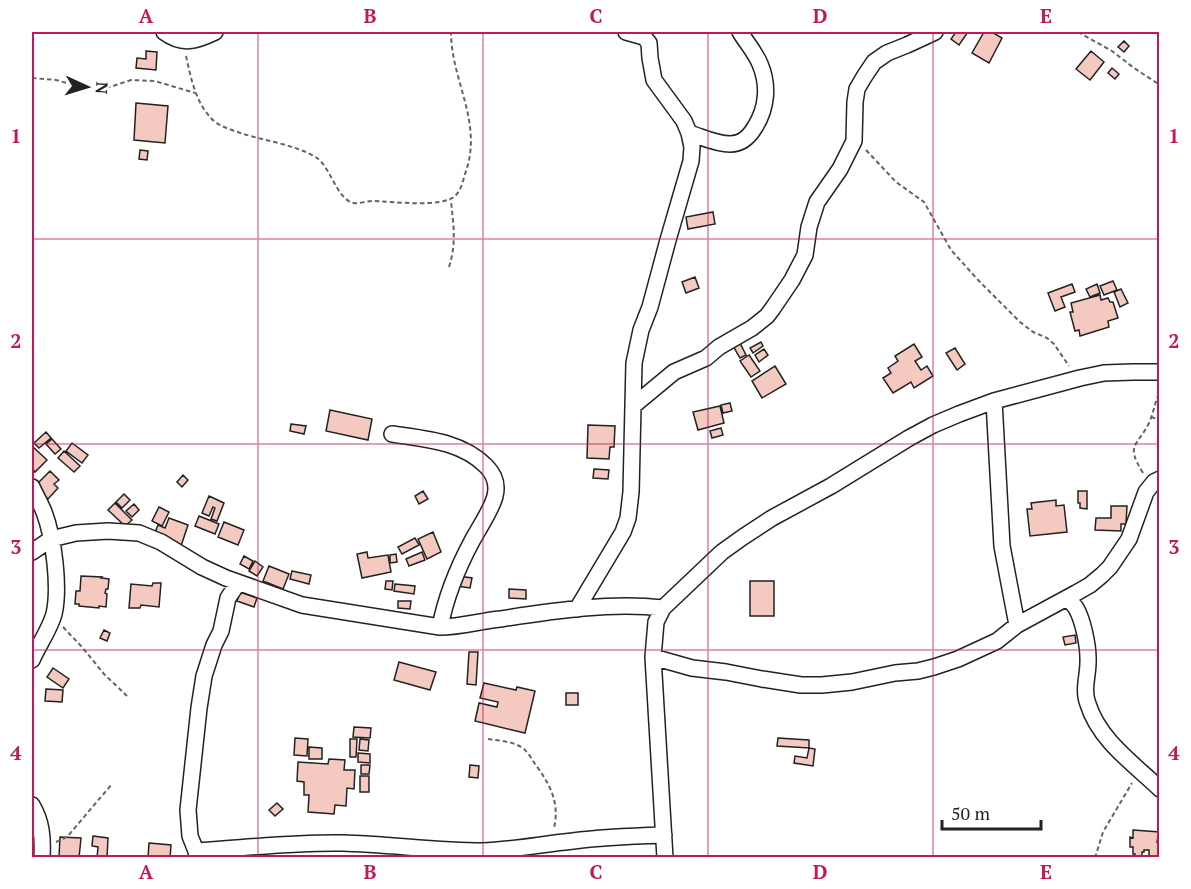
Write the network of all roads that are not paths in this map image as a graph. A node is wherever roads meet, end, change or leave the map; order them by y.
1 (164, 32) edge
2 (215, 32) edge
3 (626, 32) edge
4 (740, 32) edge
5 (935, 32) edge
6 (650, 36) edge
7 (689, 133) junction
8 (1160, 372) edge
9 (994, 401) junction
10 (633, 406) junction
11 (392, 434) dead end
12 (1154, 483) edge
13 (32, 487) edge
14 (51, 539) junction
15 (32, 552) edge
16 (238, 584) junction
17 (1068, 598) junction
18 (663, 608) junction
19 (577, 609) junction
20 (1017, 625) junction
21 (440, 627) junction
22 (653, 657) junction
23 (32, 660) edge
24 (1160, 789) edge
25 (32, 805) edge
26 (664, 835) junction
27 (196, 854) edge
28 (42, 858) edge
29 (665, 858) edge

1 - 2 street
3 - 6 street
4 - 7 street
5 - 10 street
6 - 7 street
7 - 10 street
8 - 9 street
9 - 18 street
9 - 20 street
10 - 19 street
11 - 21 street
12 - 17 street
13 - 14 street
14 - 15 street
14 - 16 street
14 - 23 street
16 - 21 street
16 - 27 street
17 - 20 street
17 - 24 street
18 - 19 street
18 - 22 street
19 - 21 street
20 - 22 street
22 - 26 street
25 - 28 street
26 - 27 street
26 - 29 street

